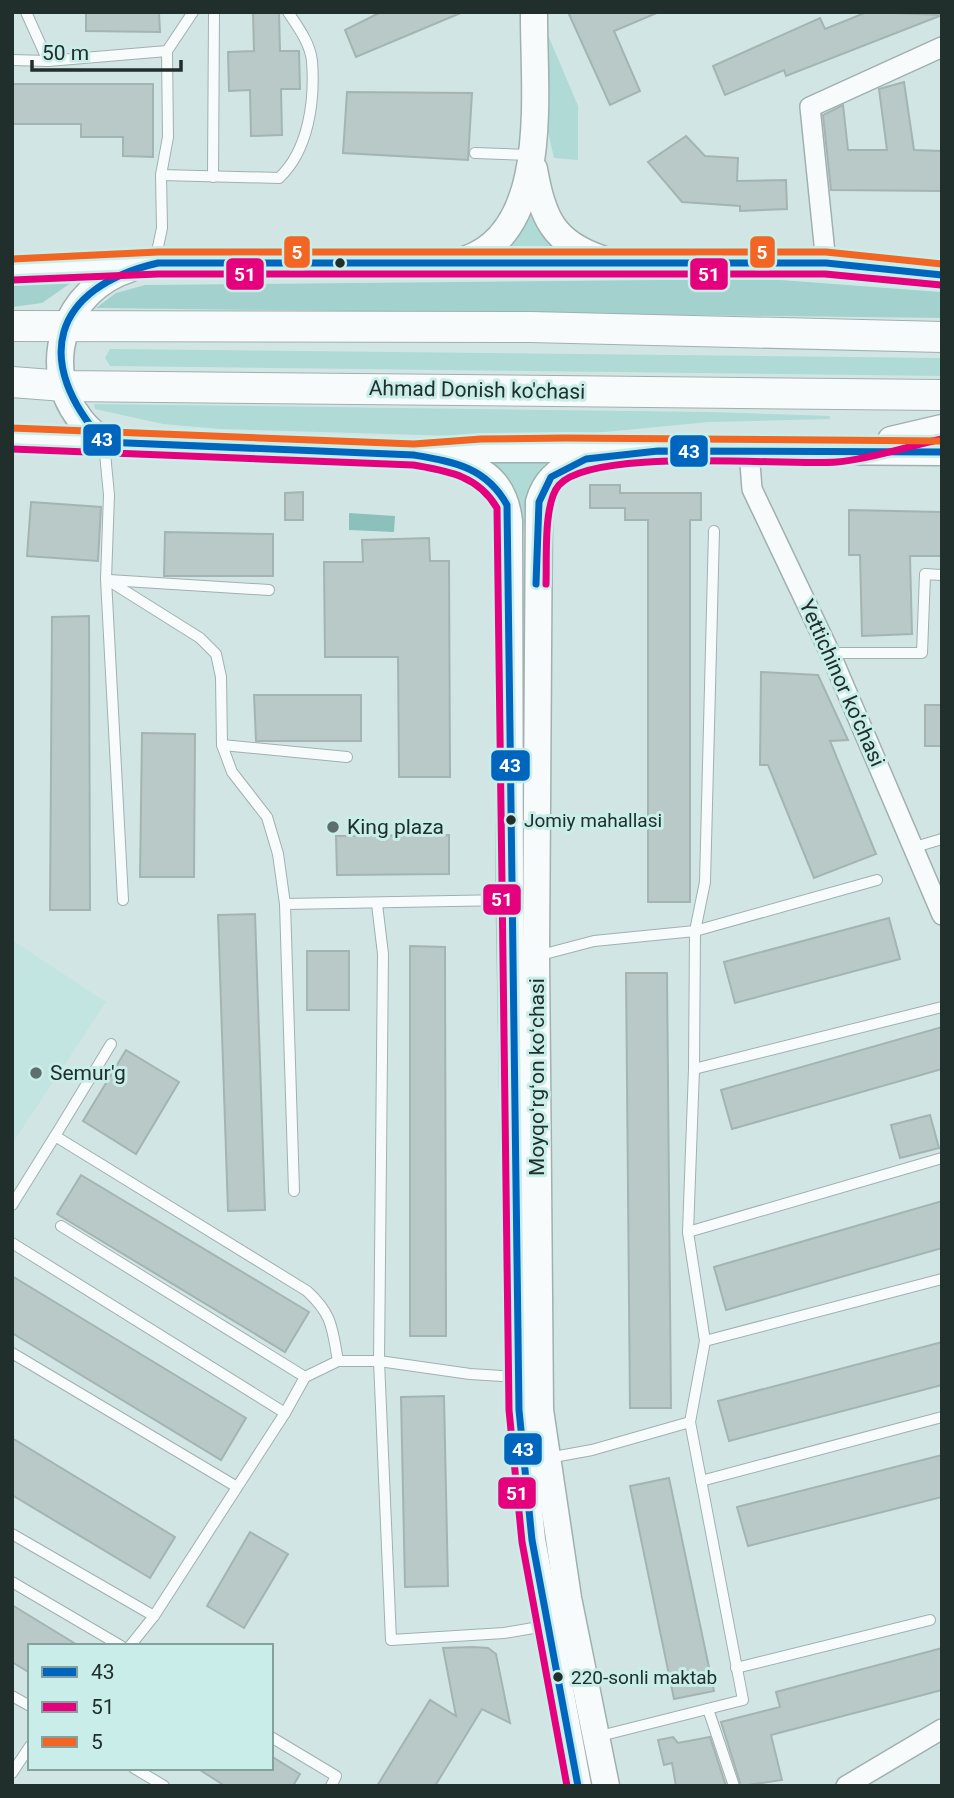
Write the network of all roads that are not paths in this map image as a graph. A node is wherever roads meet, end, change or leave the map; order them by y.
1 (26, 12) edge
2 (193, 12) edge
3 (214, 12) edge
4 (288, 12) edge
5 (534, 12) edge
6 (942, 47) edge
7 (167, 51) junction
8 (12, 61) edge
9 (48, 61) junction
10 (475, 153) dead end
11 (532, 155) junction
12 (161, 175) junction
13 (213, 177) junction
14 (942, 256) edge
15 (154, 263) junction
16 (455, 263) junction
17 (614, 263) junction
18 (826, 263) junction
19 (12, 270) edge
20 (942, 275) edge
21 (12, 326) edge
22 (66, 326) junction
23 (942, 337) edge
24 (12, 383) edge
25 (64, 386) junction
26 (942, 395) edge
27 (942, 428) edge
28 (12, 438) edge
29 (104, 442) junction
30 (658, 451) junction
31 (749, 451) junction
32 (838, 451) junction
33 (942, 452) edge
34 (414, 456) junction
35 (714, 531) dead end
36 (942, 575) edge
37 (106, 579) junction
38 (270, 590) dead end
39 (830, 653) junction
40 (222, 745) junction
41 (347, 757) dead end
42 (942, 839) edge
43 (915, 847) junction
44 (877, 880) dead end
45 (123, 900) dead end
46 (510, 900) junction
47 (285, 904) junction
48 (377, 904) junction
49 (942, 915) edge
50 (695, 931) junction
51 (536, 956) junction
52 (942, 1007) edge
53 (111, 1044) dead end
54 (694, 1069) junction
55 (55, 1136) junction
56 (942, 1158) edge
57 (294, 1191) dead end
58 (12, 1205) edge
59 (61, 1226) dead end
60 (688, 1232) junction
61 (12, 1243) edge
62 (942, 1279) edge
63 (705, 1341) junction
64 (12, 1353) edge
65 (338, 1361) junction
66 (379, 1361) junction
67 (305, 1377) junction
68 (519, 1377) junction
69 (285, 1413) junction
70 (942, 1417) edge
71 (690, 1422) junction
72 (545, 1458) junction
73 (701, 1481) junction
74 (237, 1487) junction
75 (12, 1534) edge
76 (12, 1582) edge
77 (154, 1616) junction
78 (930, 1620) dead end
79 (547, 1625) junction
80 (118, 1644) edge
81 (132, 1644) edge
82 (736, 1668) junction
83 (12, 1696) edge
84 (28, 1705) edge
85 (708, 1709) junction
86 (942, 1728) edge
87 (596, 1737) junction
88 (273, 1738) edge
89 (28, 1748) edge
90 (137, 1770) edge
91 (12, 1773) edge
92 (871, 1778) edge
93 (164, 1786) edge
94 (331, 1786) edge
95 (578, 1786) edge
96 (606, 1786) edge
97 (734, 1786) edge
98 (846, 1786) edge

1 - 9 lane
2 - 7 lane
3 - 13 lane
4 - 13 lane
5 - 11 main road
6 - 18 street
7 - 9 lane
7 - 12 lane
8 - 9 lane
10 - 11 lane
11 - 16 main road
11 - 17 main road
12 - 13 lane
12 - 15 lane
14 - 18 main road
15 - 16 main road
15 - 19 main road
15 - 22 main road
16 - 17 main road
17 - 18 main road
18 - 20 main road
21 - 22 main road
22 - 23 main road
22 - 25 main road
24 - 25 main road, Ahmad Donish ko'chasi
25 - 26 main road, Ahmad Donish ko'chasi
25 - 29 main road
27 - 32 main road
28 - 29 main road
29 - 34 main road
29 - 37 lane
30 - 31 main road
30 - 34 main road
30 - 51 main road, Moyqoʻrgʻon koʻchasi
31 - 32 main road
31 - 39 street, Yettichinor ko‘chasi
32 - 33 main road
34 - 46 main road, Moyqoʻrgʻon koʻchasi
35 - 50 lane
36 - 39 lane
37 - 38 lane
37 - 40 lane
37 - 45 lane
39 - 43 street, Yettichinor ko‘chasi
40 - 41 lane
40 - 47 lane
42 - 43 lane
43 - 49 street, Yettichinor ko‘chasi
44 - 50 lane
46 - 48 lane
46 - 68 main road, Moyqoʻrgʻon koʻchasi
47 - 48 lane
47 - 57 lane
48 - 66 lane
50 - 51 lane
50 - 54 lane
51 - 72 main road, Moyqoʻrgʻon koʻchasi
52 - 54 lane
53 - 55 lane
54 - 60 lane
55 - 58 lane
55 - 65 lane
56 - 60 lane
59 - 67 lane
60 - 63 lane
61 - 69 lane
62 - 63 lane
63 - 71 lane
64 - 74 lane
65 - 66 lane
65 - 67 lane
66 - 68 lane
66 - 79 lane
67 - 69 lane
68 - 79 main road, Moyqoʻrgʻon koʻchasi
69 - 74 lane
70 - 73 lane
71 - 72 lane
71 - 73 lane
72 - 87 main road, Moyqoʻrgʻon koʻchasi
73 - 82 lane
74 - 77 lane
75 - 77 lane
76 - 80 lane
77 - 81 lane
78 - 82 lane
79 - 95 main road, Moyqoʻrgʻon koʻchasi
82 - 85 lane
83 - 84 lane
85 - 87 lane
85 - 97 lane
86 - 92 street
87 - 96 main road, Moyqoʻrgʻon koʻchasi
88 - 94 lane
89 - 91 lane
90 - 93 lane
92 - 98 street

